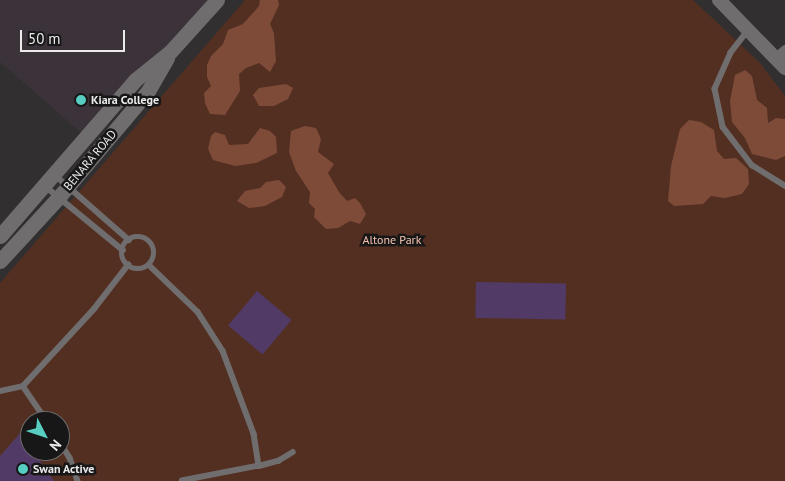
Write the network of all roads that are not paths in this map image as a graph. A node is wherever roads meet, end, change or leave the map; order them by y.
1 (217, 0) edge
2 (719, 0) edge
3 (749, 29) junction
4 (170, 52) junction
5 (782, 58) edge
6 (49, 180) junction
7 (785, 186) edge
8 (63, 192) junction
9 (0, 236) edge
10 (129, 240) junction
11 (123, 250) junction
12 (0, 261) edge
13 (149, 264) junction
14 (128, 265) junction
15 (24, 386) junction
16 (0, 391) edge
17 (40, 411) edge
18 (293, 452) dead end
19 (70, 458) edge
20 (259, 466) junction
21 (78, 481) edge
22 (182, 481) edge

1 - 4 main road, BENARA ROAD
2 - 3 street
3 - 5 street
3 - 7 lane
4 - 6 main road, BENARA ROAD
4 - 8 main road, BENARA ROAD
6 - 8 lane
6 - 8 lane
6 - 9 main road, BENARA ROAD
8 - 10 lane
8 - 11 lane
8 - 12 main road, BENARA ROAD
10 - 11 lane
10 - 13 lane
11 - 14 lane
13 - 14 lane
13 - 20 lane
14 - 15 lane
15 - 16 lane
15 - 17 lane
18 - 20 lane
19 - 21 lane
20 - 22 lane

